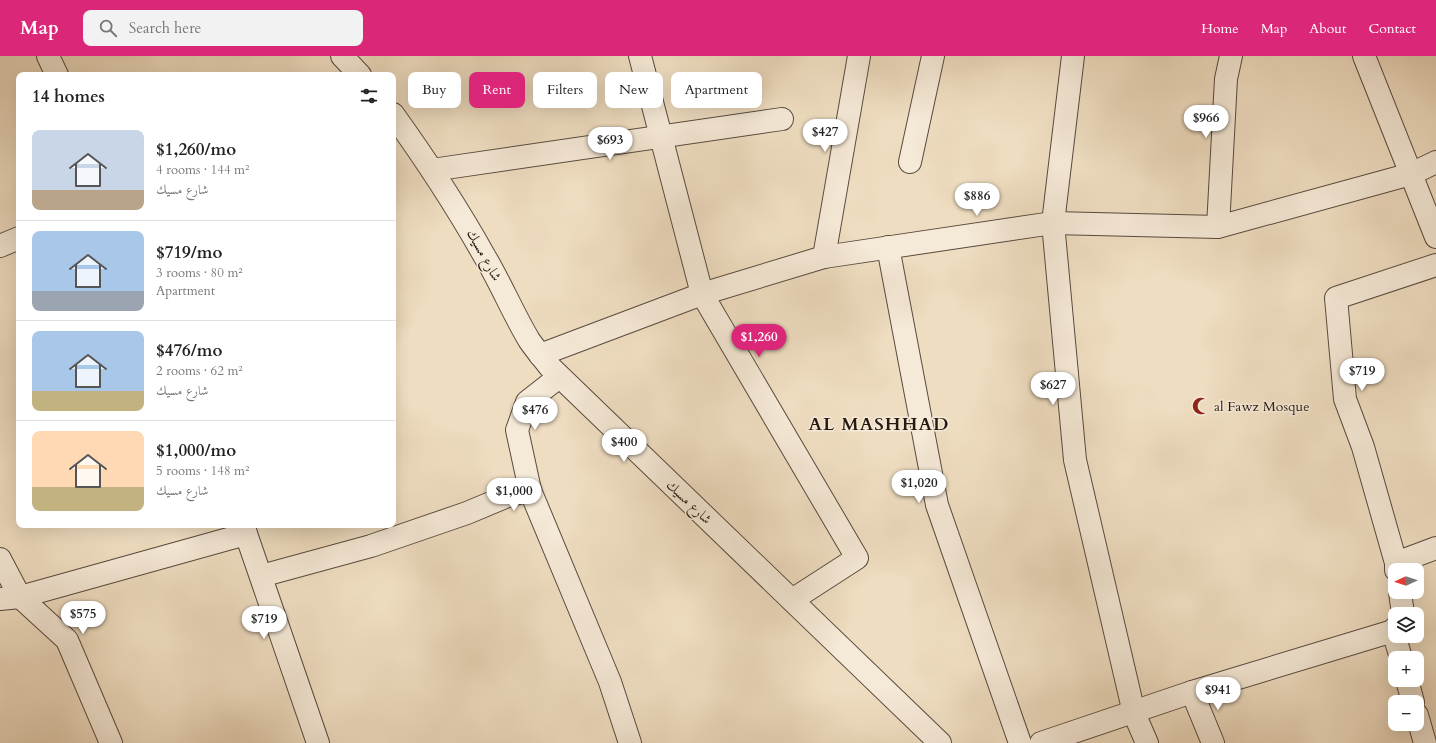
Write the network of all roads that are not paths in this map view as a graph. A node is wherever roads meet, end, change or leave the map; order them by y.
1 (48, 56) edge
2 (342, 56) edge
3 (640, 56) edge
4 (859, 56) edge
5 (933, 56) edge
6 (1073, 56) edge
7 (1231, 56) edge
8 (1364, 56) edge
9 (55, 72) edge
10 (357, 72) edge
11 (396, 118) edge
12 (782, 119) dead end
13 (661, 136) junction
14 (910, 162) dead end
15 (1436, 162) edge
16 (432, 170) junction
17 (1411, 174) junction
18 (1053, 223) junction
19 (1218, 227) junction
20 (1436, 237) edge
21 (16, 239) edge
22 (0, 246) edge
23 (888, 247) junction
24 (824, 257) junction
25 (1436, 265) edge
26 (702, 294) junction
27 (540, 355) junction
28 (559, 377) junction
29 (530, 490) junction
30 (245, 530) edge
31 (1436, 548) edge
32 (0, 559) edge
33 (1395, 563) edge
34 (1404, 563) edge
35 (261, 576) junction
36 (10, 598) edge
37 (792, 600) junction
38 (1388, 628) edge
39 (1192, 692) junction
40 (1134, 713) junction
41 (1422, 731) edge
42 (111, 743) edge
43 (318, 743) edge
44 (630, 743) edge
45 (940, 743) edge
46 (1020, 743) edge
47 (1041, 743) edge
48 (1147, 743) edge
49 (1213, 743) edge
50 (1425, 743) edge

1 - 9 street
2 - 10 street
3 - 13 street
4 - 24 street
5 - 14 street
6 - 18 street
7 - 19 street
8 - 17 street
11 - 16 street, شارع مسيك
12 - 13 street
13 - 16 street
13 - 26 street
15 - 17 street
16 - 27 street, شارع مسيك
17 - 19 street
17 - 20 street
18 - 19 street
18 - 23 street
18 - 40 street
21 - 22 street
23 - 24 street
23 - 46 street
24 - 26 street
25 - 33 street
26 - 27 street
26 - 37 street
27 - 28 street, شارع مسيك
28 - 29 street
28 - 37 street, شارع مسيك
29 - 35 street
29 - 44 street
30 - 35 street
30 - 36 street
31 - 34 street
32 - 36 street
35 - 43 street
36 - 42 street
37 - 45 street, شارع مسيك
38 - 39 street
39 - 40 street
39 - 49 street
40 - 47 street
40 - 48 street
41 - 50 street

